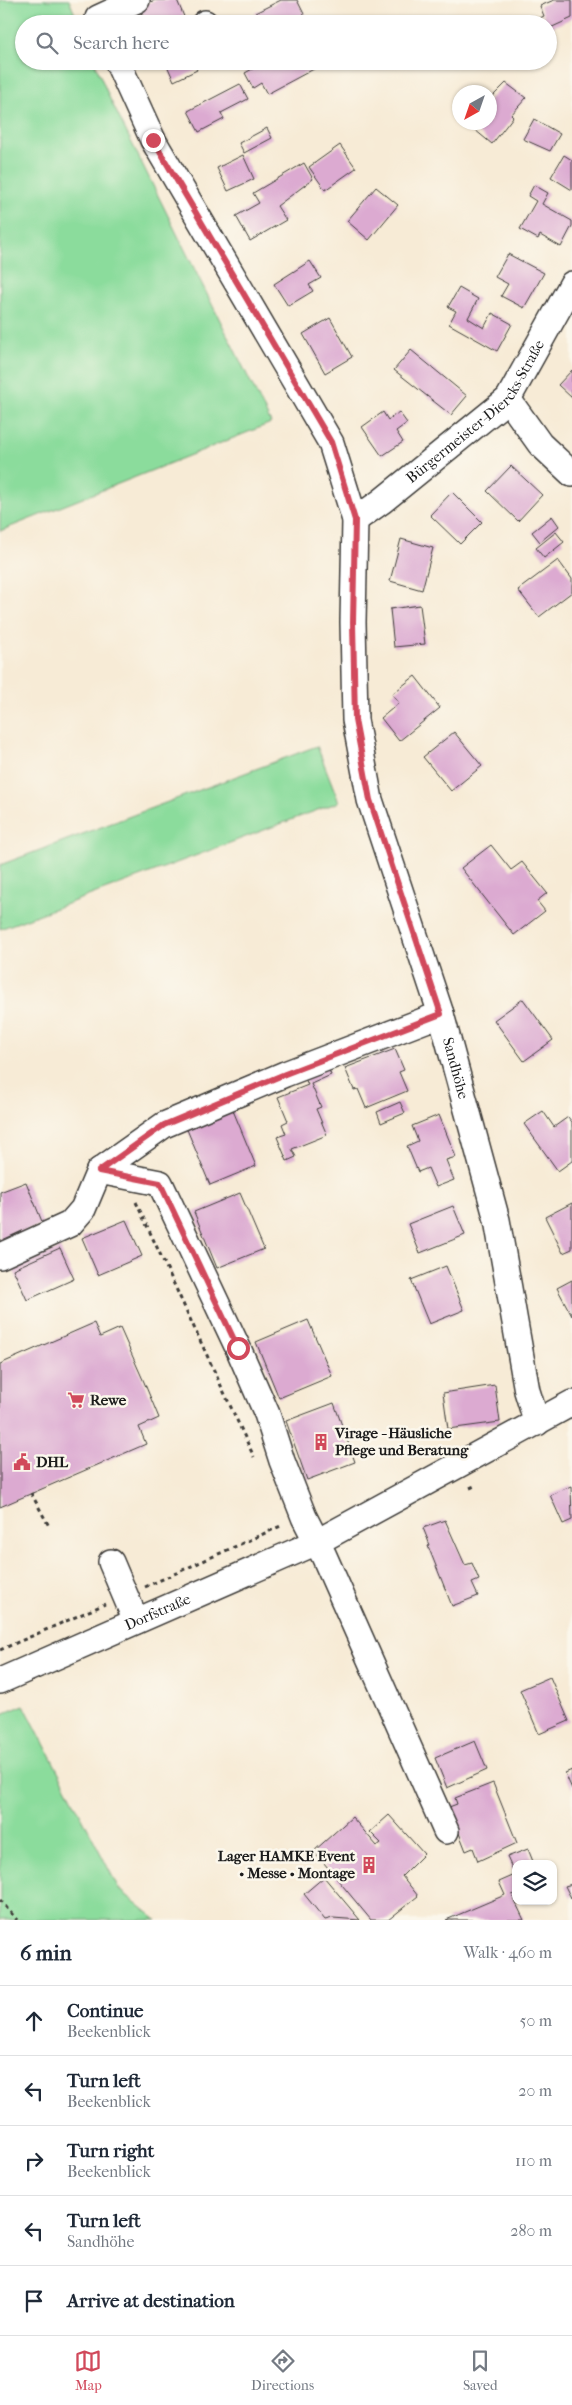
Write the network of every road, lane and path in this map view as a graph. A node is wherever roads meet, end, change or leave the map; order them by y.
1 (137, 0) edge
2 (96, 14) edge
3 (123, 70) edge
4 (572, 284) edge
5 (508, 399) junction
6 (572, 474) edge
7 (355, 520) junction
8 (441, 1014) junction
9 (99, 1171) junction
10 (129, 1197) dead end
11 (0, 1256) edge
12 (572, 1403) edge
13 (537, 1423) junction
14 (256, 1462) dead end
15 (31, 1494) dead end
16 (290, 1519) junction
17 (50, 1528) dead end
18 (317, 1542) junction
19 (111, 1562) dead end
20 (125, 1596) junction
21 (136, 1621) junction
22 (0, 1650) edge
23 (0, 1681) edge
24 (446, 1831) dead end
25 (0, 1900) edge
26 (17, 1920) edge

1 - 2 street
3 - 7 street, Sandhöhe
4 - 5 street, Bürgermeister-Diercks-Straße
5 - 6 street
5 - 7 street, Bürgermeister-Diercks-Straße
7 - 8 street, Sandhöhe
8 - 9 street
8 - 13 street, Sandhöhe
9 - 11 street
9 - 16 street
10 - 14 path
12 - 13 street, Dorfstraße
13 - 18 street, Dorfstraße
15 - 17 path
16 - 18 street
16 - 20 path
18 - 21 street, Dorfstraße
18 - 24 street
19 - 20 street
20 - 21 street
20 - 22 path
21 - 23 street, Dorfstraße
25 - 26 path

